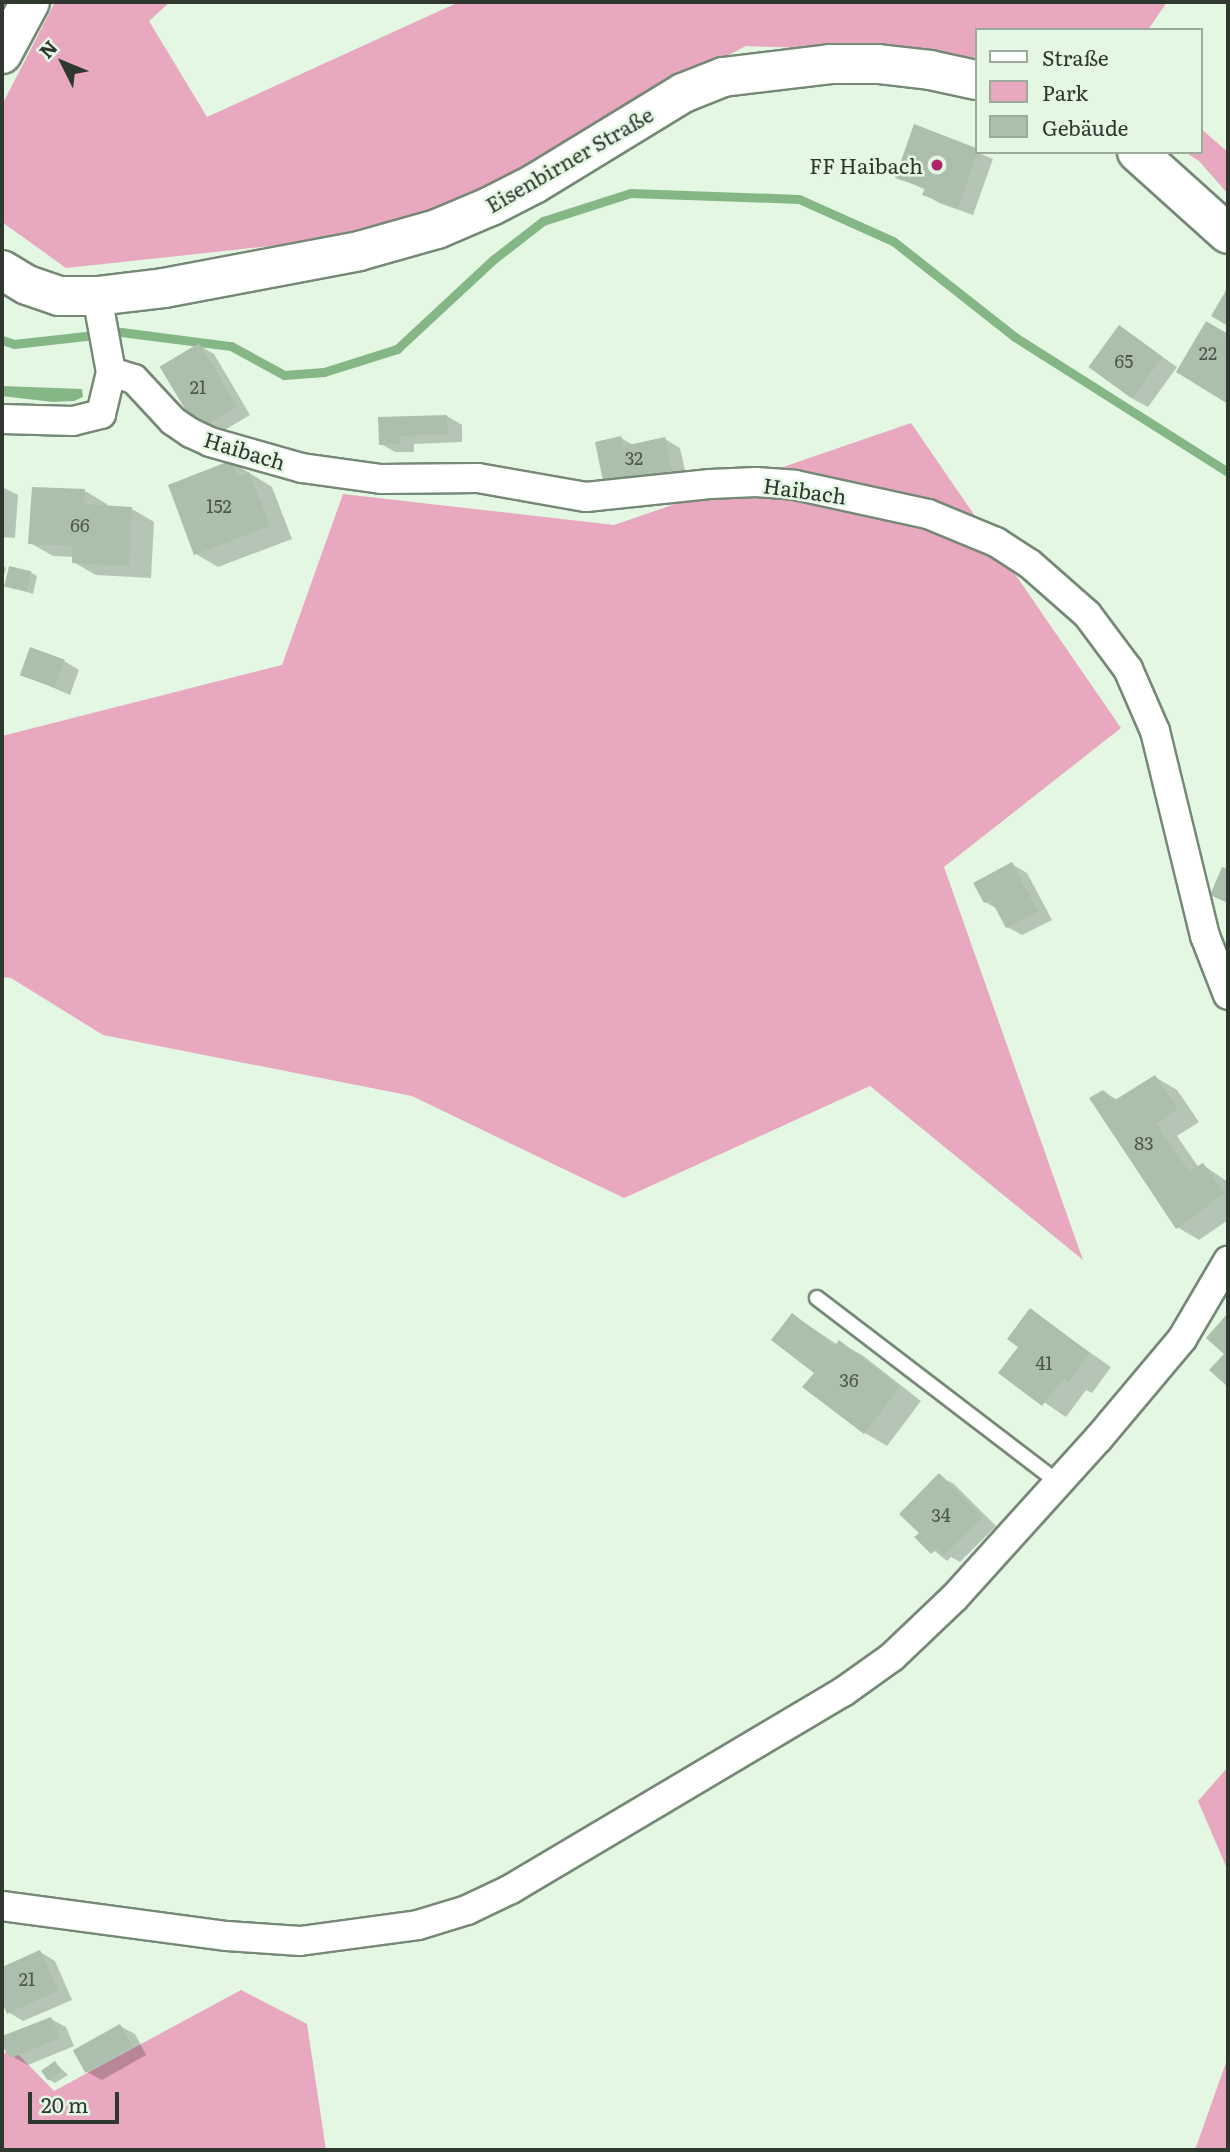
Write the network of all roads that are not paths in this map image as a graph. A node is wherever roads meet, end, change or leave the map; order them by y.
1 (30, 2) edge
2 (2, 54) edge
3 (974, 80) edge
4 (1139, 154) edge
5 (1228, 234) edge
6 (2, 270) edge
7 (99, 311) junction
8 (109, 364) junction
9 (2, 419) edge
10 (1228, 995) edge
11 (1228, 1261) edge
12 (817, 1298) dead end
13 (1059, 1483) junction
14 (2, 1906) edge

1 - 2 main road
3 - 7 main road, Eisenbirner Straße
4 - 5 main road
6 - 7 main road, Eisenbirner Straße
7 - 8 street
8 - 9 street
8 - 10 street, Haibach
11 - 13 street
12 - 13 lane
13 - 14 street

